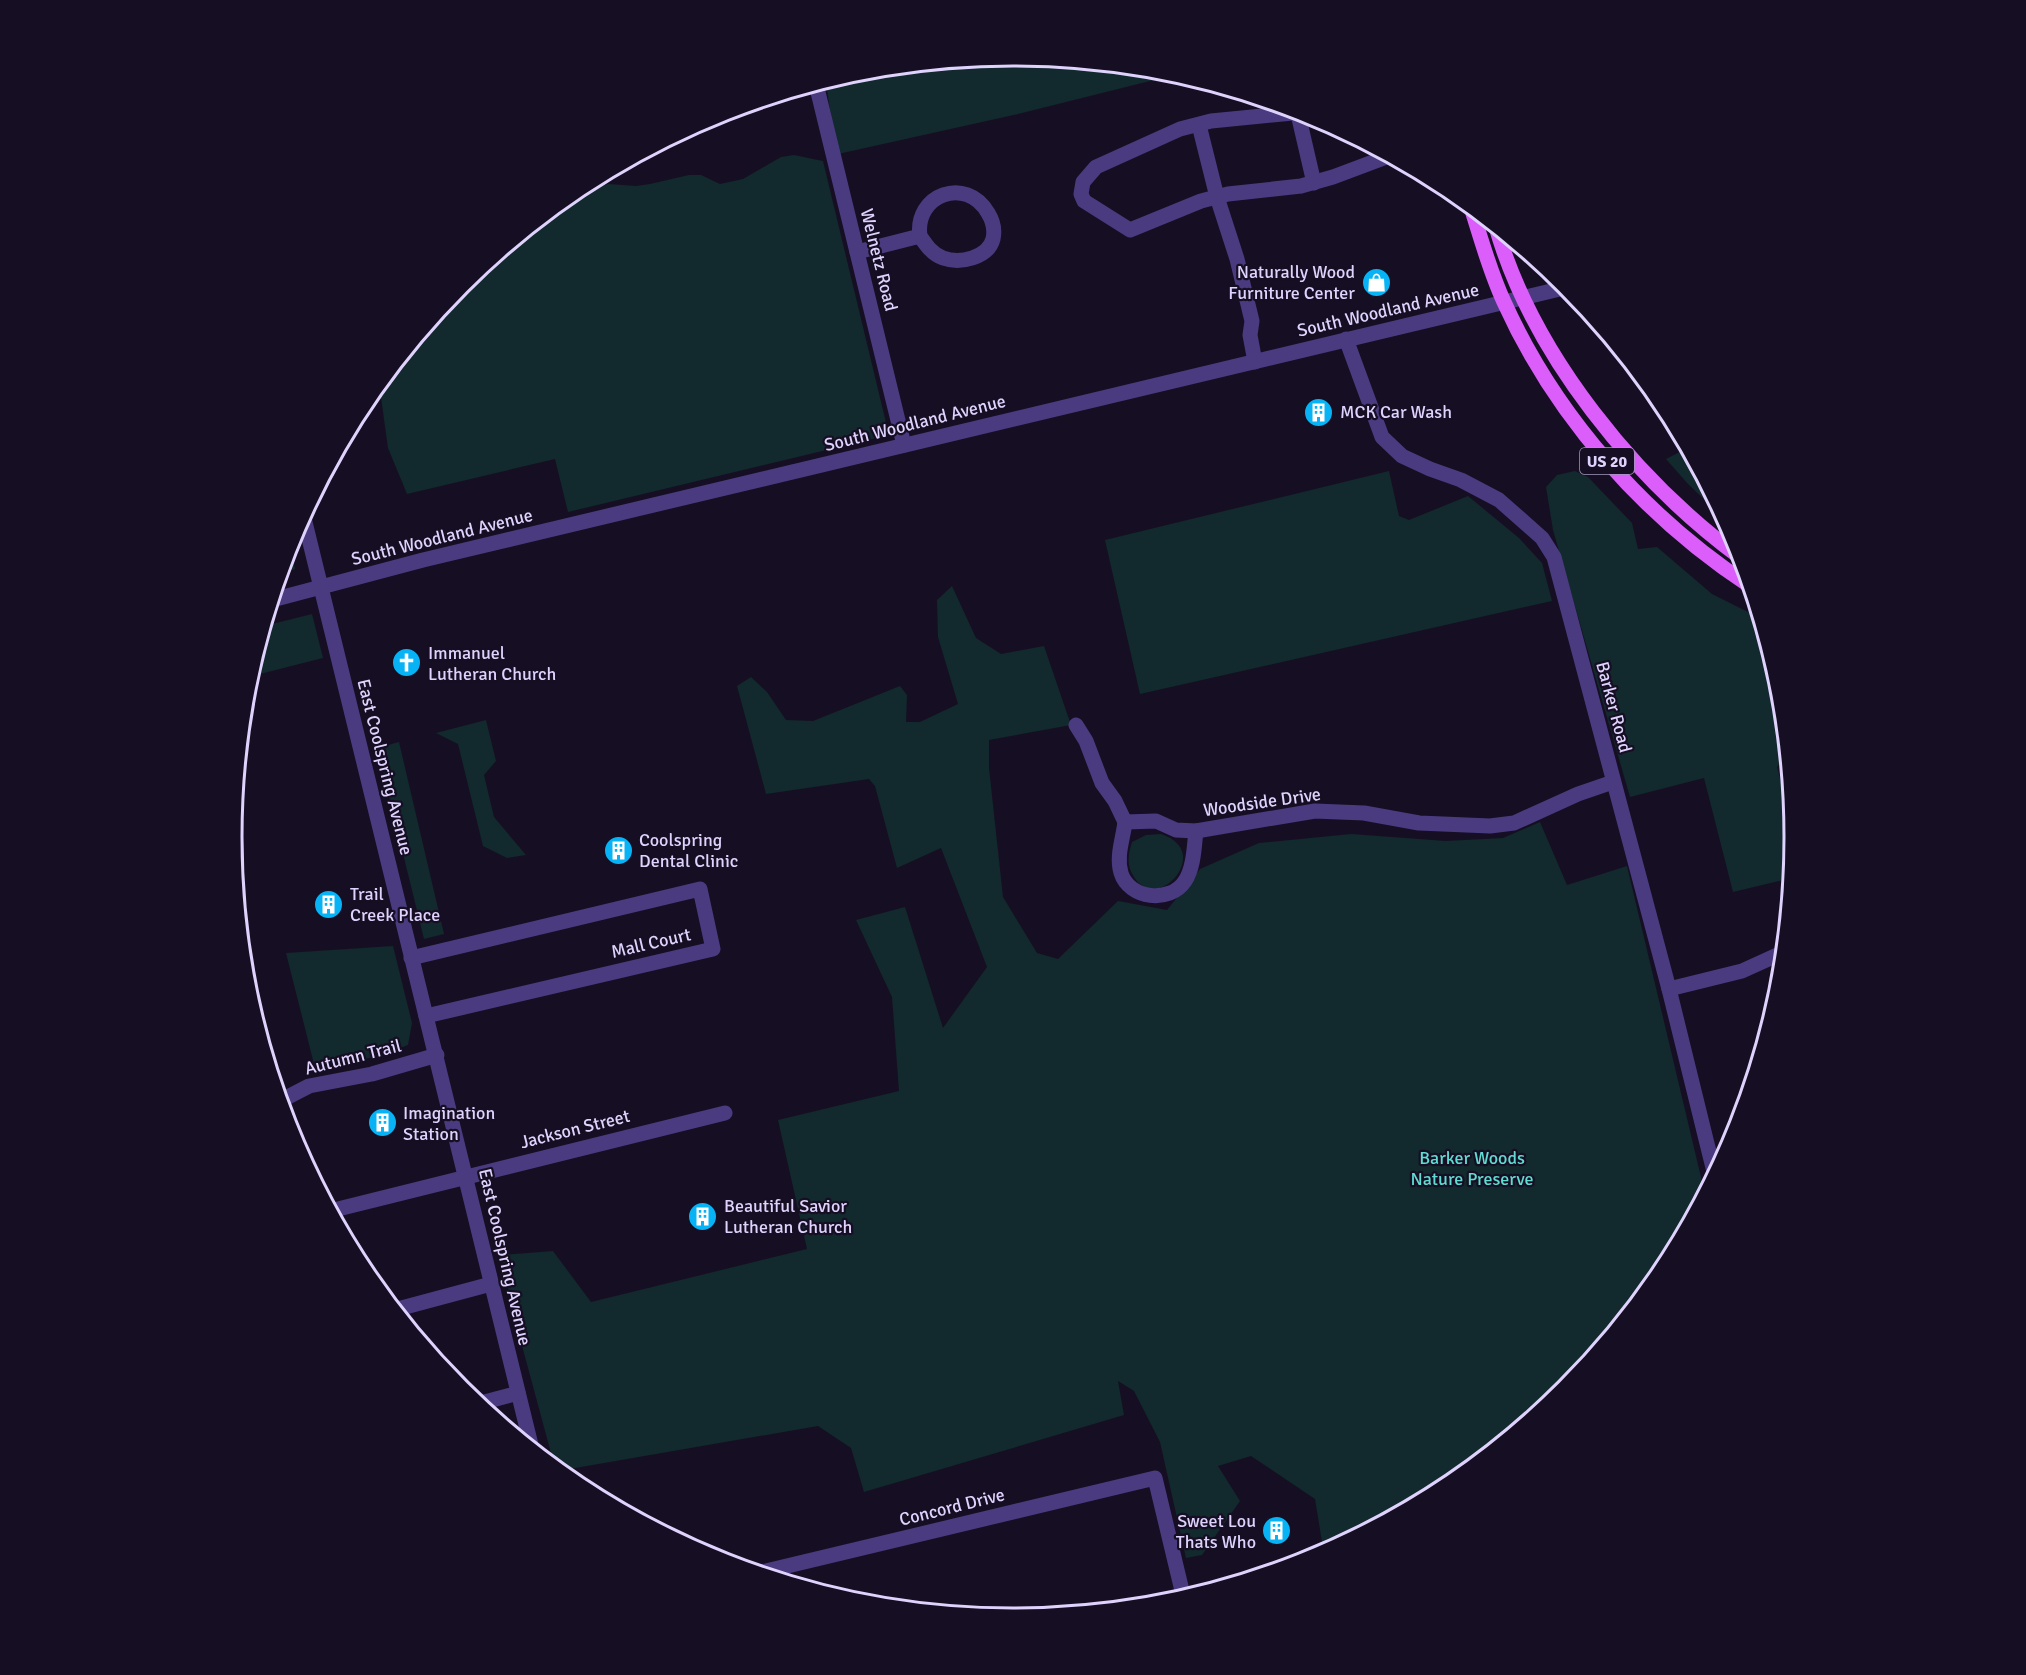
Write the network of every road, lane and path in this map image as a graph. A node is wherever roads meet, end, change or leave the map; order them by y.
1 (818, 91) edge
2 (1281, 115) edge
3 (1302, 123) edge
4 (1199, 125) junction
5 (1380, 159) edge
6 (1314, 183) junction
7 (1217, 197) junction
8 (1475, 220) edge
9 (920, 236) junction
10 (1501, 239) edge
11 (857, 252) junction
12 (1557, 290) edge
13 (1522, 298) junction
14 (1504, 302) junction
15 (1346, 339) junction
16 (1255, 362) junction
17 (904, 445) junction
18 (306, 528) edge
19 (1728, 547) edge
20 (1740, 579) edge
21 (321, 587) junction
22 (280, 598) edge
23 (1076, 725) dead end
24 (1614, 782) junction
25 (1125, 822) junction
26 (1196, 831) junction
27 (1775, 956) edge
28 (411, 958) junction
29 (1669, 989) junction
30 (426, 1016) junction
31 (437, 1055) junction
32 (287, 1098) edge
33 (725, 1113) dead end
34 (1712, 1164) edge
35 (466, 1176) junction
36 (337, 1209) edge
37 (491, 1284) junction
38 (402, 1308) edge
39 (518, 1394) junction
40 (487, 1402) edge
41 (529, 1439) edge
42 (773, 1570) edge
43 (1182, 1590) edge

1 - 11 street, Welnetz Road
2 - 4 street
3 - 6 street
4 - 7 street
4 - 7 street
5 - 6 street
6 - 7 street
7 - 16 street
8 - 14 main road, US 20
9 - 9 street
9 - 11 street
10 - 13 main road, US 20
11 - 17 street, Welnetz Road
12 - 13 street, South Woodland Avenue
13 - 14 street, South Woodland Avenue
13 - 19 main road, US 20
14 - 15 street, South Woodland Avenue
14 - 20 main road, US 20
15 - 16 street, South Woodland Avenue
15 - 24 street, Barker Road
16 - 17 street, South Woodland Avenue
17 - 21 street, South Woodland Avenue
18 - 21 street, East Coolspring Avenue
21 - 22 street, South Woodland Avenue
21 - 28 street, East Coolspring Avenue
23 - 25 street
24 - 26 street, Woodside Drive
24 - 29 street, Barker Road
25 - 26 street, Woodside Drive
25 - 26 street
27 - 29 street
28 - 30 street, East Coolspring Avenue
28 - 30 street, Mall Court
29 - 34 street, Barker Road
30 - 31 street, East Coolspring Avenue
31 - 32 street, Autumn Trail
31 - 35 street, East Coolspring Avenue
33 - 35 street, Jackson Street
35 - 36 street, Jackson Street
35 - 37 street, East Coolspring Avenue
37 - 38 street
37 - 39 street, East Coolspring Avenue
39 - 40 street
39 - 41 street, East Coolspring Avenue
42 - 43 street, Concord Drive

